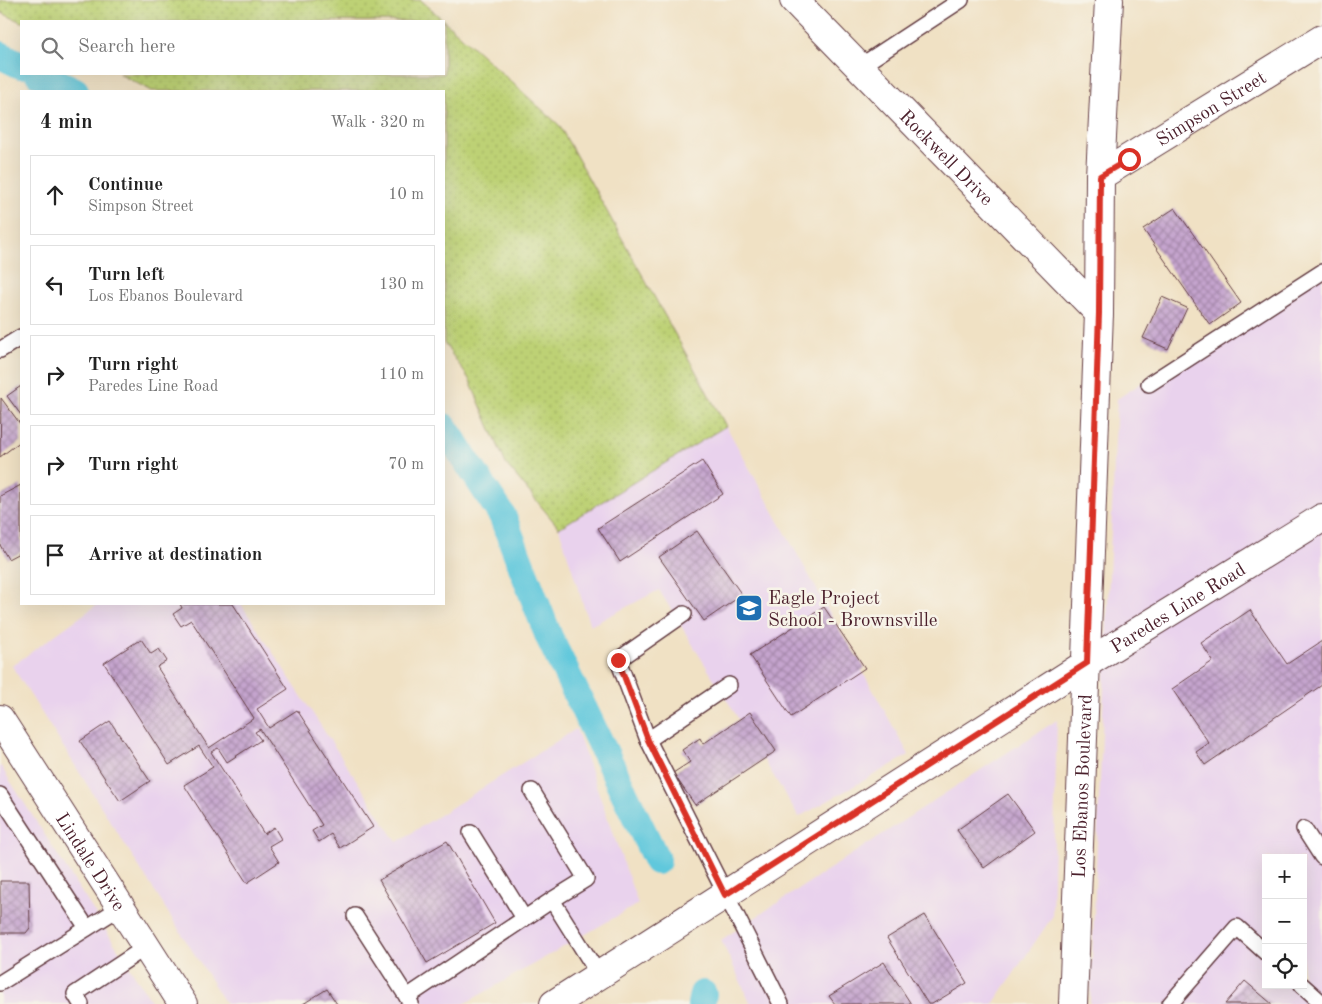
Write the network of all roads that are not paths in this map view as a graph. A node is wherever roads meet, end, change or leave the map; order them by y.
1 (794, 0) edge
2 (961, 0) edge
3 (1109, 0) edge
4 (1322, 39) edge
5 (859, 67) junction
6 (1100, 176) junction
7 (1322, 272) edge
8 (1099, 313) junction
9 (20, 338) edge
10 (0, 350) edge
11 (1149, 384) dead end
12 (1322, 518) edge
13 (684, 614) dead end
14 (1087, 663) junction
15 (729, 685) dead end
16 (0, 718) edge
17 (648, 740) junction
18 (532, 791) dead end
19 (0, 795) edge
20 (1304, 828) dead end
21 (471, 833) dead end
22 (1322, 857) edge
23 (725, 895) junction
24 (552, 900) junction
25 (121, 907) junction
26 (355, 916) dead end
27 (524, 918) junction
28 (87, 928) junction
29 (146, 947) junction
30 (1262, 949) edge
31 (599, 975) junction
32 (1, 982) edge
33 (1306, 989) edge
34 (409, 1000) edge
35 (1322, 1003) edge
36 (82, 1004) edge
37 (182, 1004) edge
38 (554, 1004) edge
39 (781, 1004) edge
40 (1073, 1004) edge
41 (1170, 1004) edge

1 - 5 street, Rockwell Drive
2 - 5 lane
3 - 6 street, Los Ebanos Boulevard
4 - 6 street, Simpson Street
5 - 8 street, Rockwell Drive
6 - 8 street, Los Ebanos Boulevard
7 - 11 lane
8 - 14 street, Los Ebanos Boulevard
9 - 10 lane
12 - 14 street, Paredes Line Road
13 - 17 lane
14 - 23 street, Paredes Line Road
14 - 40 street, Los Ebanos Boulevard
15 - 17 lane
16 - 25 street, Lindale Drive
17 - 23 lane
18 - 24 lane
19 - 28 lane
20 - 22 lane
21 - 27 lane
23 - 31 street, Paredes Line Road
23 - 39 lane
24 - 27 lane
24 - 31 lane
25 - 28 lane
25 - 29 street, Lindale Drive
26 - 34 lane
27 - 34 lane
28 - 32 lane
29 - 36 lane
29 - 37 street, Lindale Drive
30 - 41 lane
31 - 38 street, Paredes Line Road
33 - 35 lane

